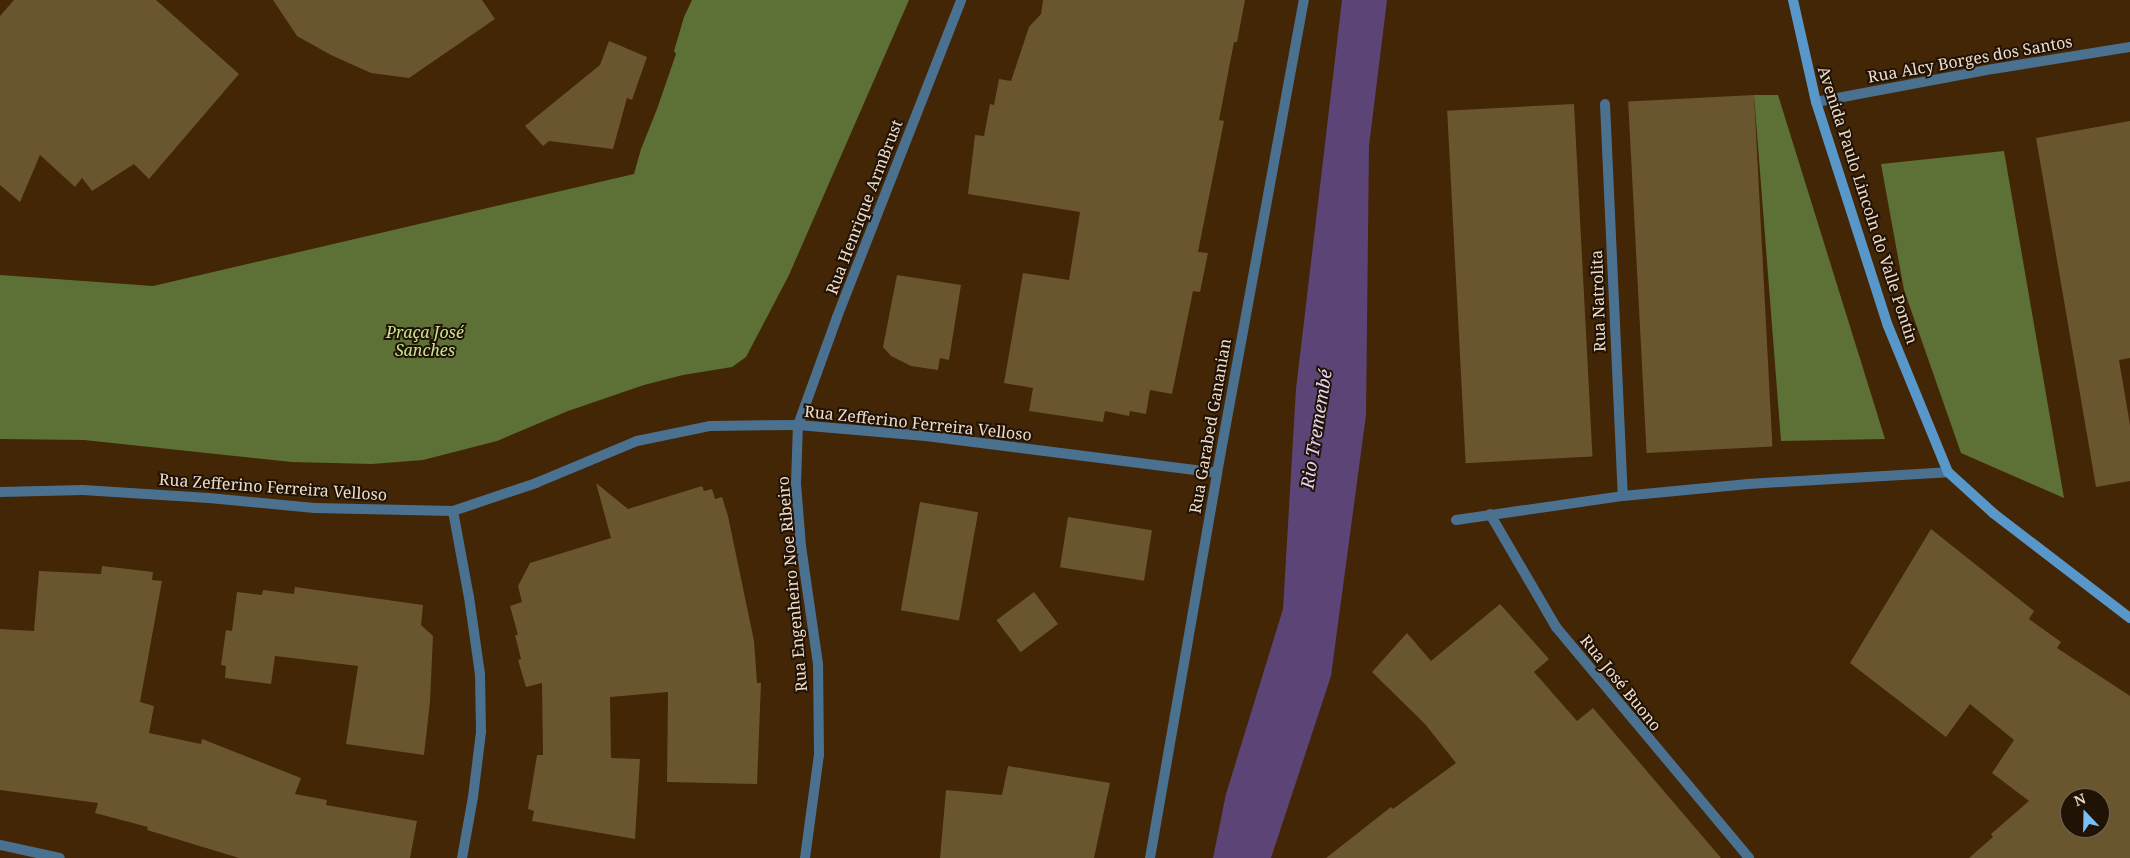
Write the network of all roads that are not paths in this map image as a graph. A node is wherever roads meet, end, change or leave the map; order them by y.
1 (961, 0) edge
2 (1304, 0) edge
3 (1793, 0) edge
4 (2130, 47) edge
5 (1816, 102) junction
6 (1605, 104) dead end
7 (798, 425) junction
8 (1217, 472) junction
9 (1948, 472) junction
10 (0, 492) edge
11 (1623, 496) junction
12 (453, 511) junction
13 (1490, 514) junction
14 (1456, 520) dead end
15 (2130, 618) edge
16 (0, 845) edge
17 (60, 858) edge
18 (462, 858) edge
19 (806, 858) edge
20 (1150, 858) edge
21 (1749, 858) edge

1 - 7 street, Rua Henrique ArmBrust
2 - 8 street, Rua Garabed Gananian
3 - 5 main road, Avenida Paulo Lincoln do Valle Pontin
4 - 5 street, Rua Alcy Borges dos Santos
5 - 9 main road, Avenida Paulo Lincoln do Valle Pontin
6 - 11 street, Rua Natrolita
7 - 8 street, Rua Zefferino Ferreira Velloso
7 - 12 street, Rua Zefferino Ferreira Velloso
7 - 19 street, Rua Engenheiro Noe Ribeiro
8 - 20 street, Rua Garabed Gananian
9 - 11 street
9 - 15 main road, Avenida Paulo Lincoln do Valle Pontin
10 - 12 street, Rua Zefferino Ferreira Velloso
11 - 13 street
12 - 18 street
13 - 14 street
13 - 21 street, Rua José Buono
16 - 17 street

